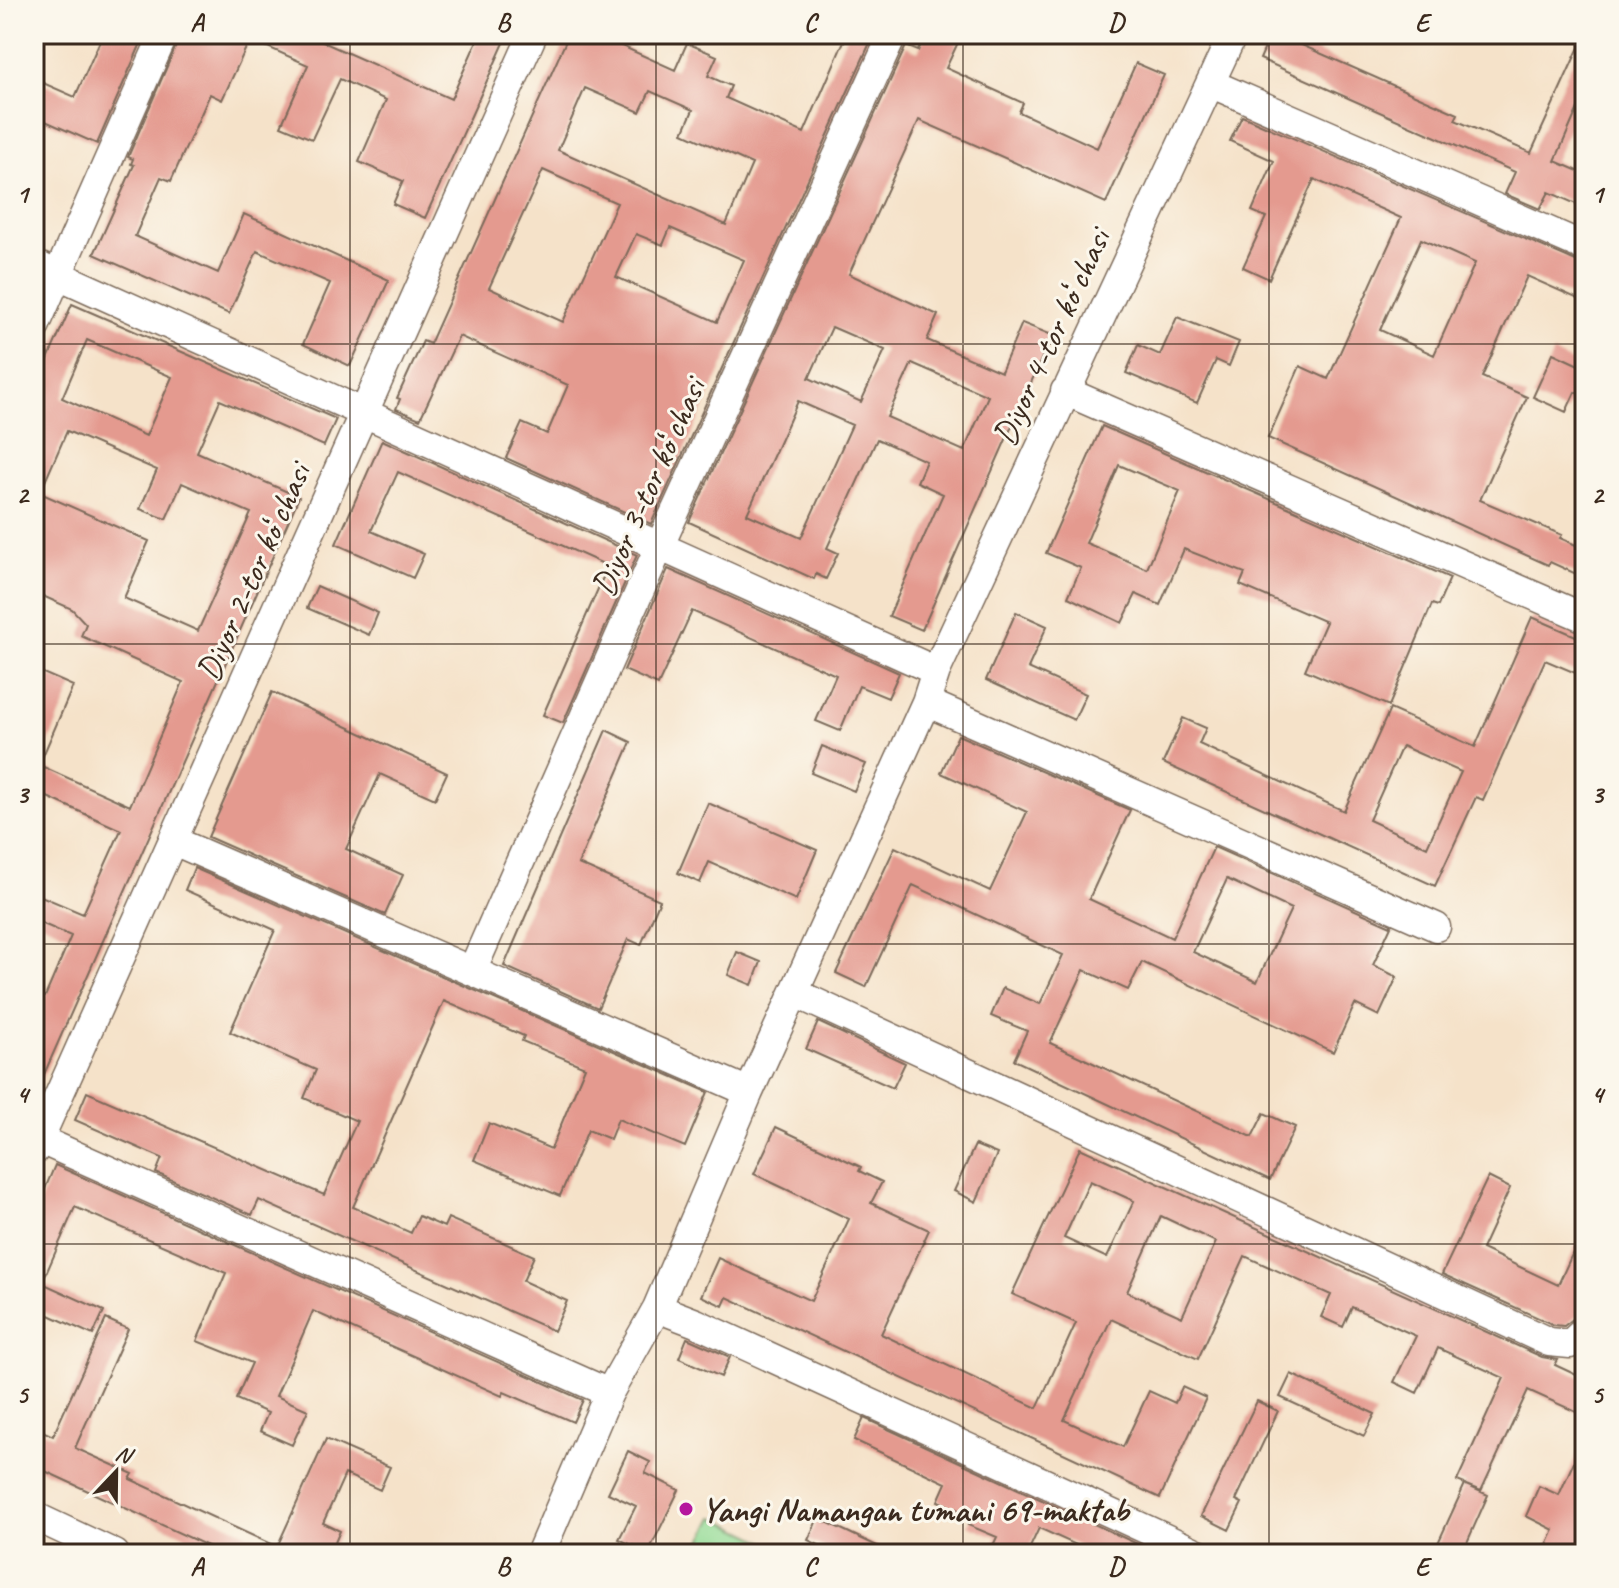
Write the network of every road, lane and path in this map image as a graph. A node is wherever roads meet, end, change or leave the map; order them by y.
1 (164, 34) edge
2 (533, 34) edge
3 (893, 34) edge
4 (1233, 34) edge
5 (1210, 83) junction
6 (1585, 247) edge
7 (46, 270) edge
8 (34, 329) edge
9 (1065, 391) junction
10 (364, 413) junction
11 (660, 545) junction
12 (1585, 618) edge
13 (936, 671) junction
14 (926, 702) junction
15 (174, 841) junction
16 (1436, 927) dead end
17 (472, 971) junction
18 (795, 993) junction
19 (749, 1092) junction
20 (36, 1142) edge
21 (657, 1308) junction
22 (1585, 1330) edge
23 (609, 1393) junction
24 (34, 1516) edge
25 (115, 1554) edge
26 (540, 1554) edge
27 (1200, 1554) edge

1 - 7 street
2 - 10 street, Diyor 2-tor koʻchasi
3 - 11 street, Diyor 3-tor koʻchasi
4 - 5 street, Diyor 4-tor koʻchasi
5 - 6 street
5 - 9 street, Diyor 4-tor koʻchasi
7 - 8 street
7 - 10 street
9 - 12 street
9 - 13 street, Diyor 4-tor koʻchasi
10 - 11 street
10 - 15 street, Diyor 2-tor koʻchasi
11 - 13 street
11 - 17 street, Diyor 3-tor koʻchasi
13 - 14 street, Diyor 4-tor koʻchasi
14 - 16 street
14 - 18 street, Diyor 4-tor koʻchasi
15 - 17 street
15 - 20 street, Diyor 2-tor koʻchasi
17 - 19 street
18 - 19 street, Diyor 4-tor koʻchasi
18 - 22 street
19 - 21 street, Diyor 4-tor koʻchasi
20 - 23 street
21 - 23 street, Diyor 4-tor koʻchasi
21 - 27 street
23 - 26 street, Diyor 4-tor koʻchasi
24 - 25 street

